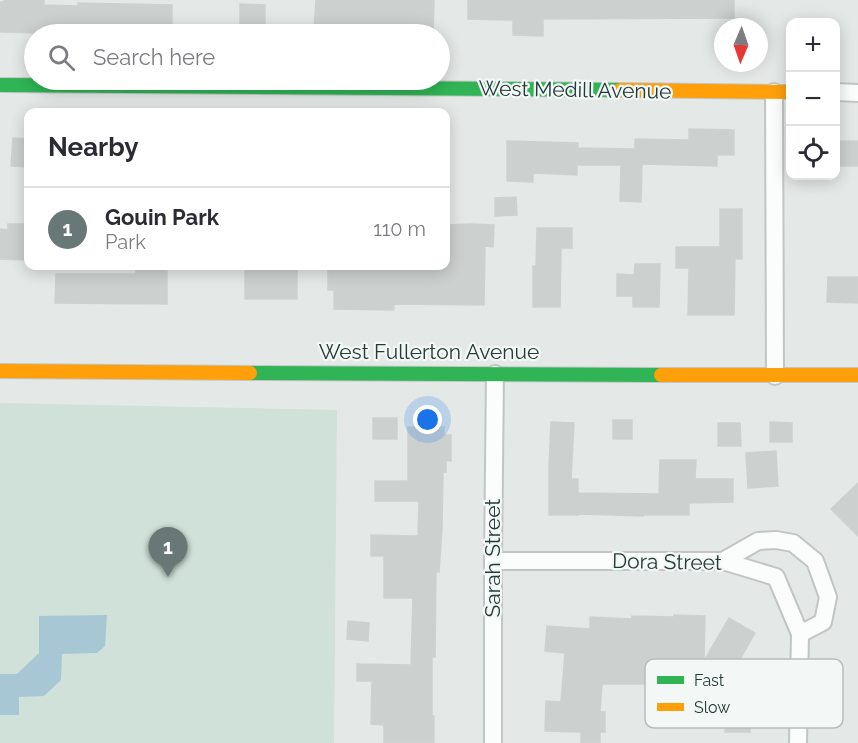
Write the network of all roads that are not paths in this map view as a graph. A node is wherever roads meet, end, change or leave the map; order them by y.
1 (0, 85) edge
2 (24, 85) edge
3 (450, 89) edge
4 (782, 92) edge
5 (840, 92) edge
6 (858, 93) edge
7 (0, 371) edge
8 (495, 374) junction
9 (858, 375) edge
10 (775, 376) junction
11 (493, 561) junction
12 (723, 561) junction
13 (800, 634) junction
14 (800, 659) edge
15 (798, 728) edge
16 (493, 743) edge
17 (798, 743) edge

1 - 2 street, West Medill Avenue
3 - 4 street, West Medill Avenue
4 - 10 street
5 - 6 street
7 - 8 street, West Fullerton Avenue
8 - 10 street, West Fullerton Avenue
8 - 11 street, Sarah Street
9 - 10 street, West Fullerton Avenue
11 - 12 street, Dora Street
11 - 16 street, Sarah Street
12 - 13 street, Dora Street
12 - 13 street
13 - 14 street, Dora Street
15 - 17 street, Dora Street

